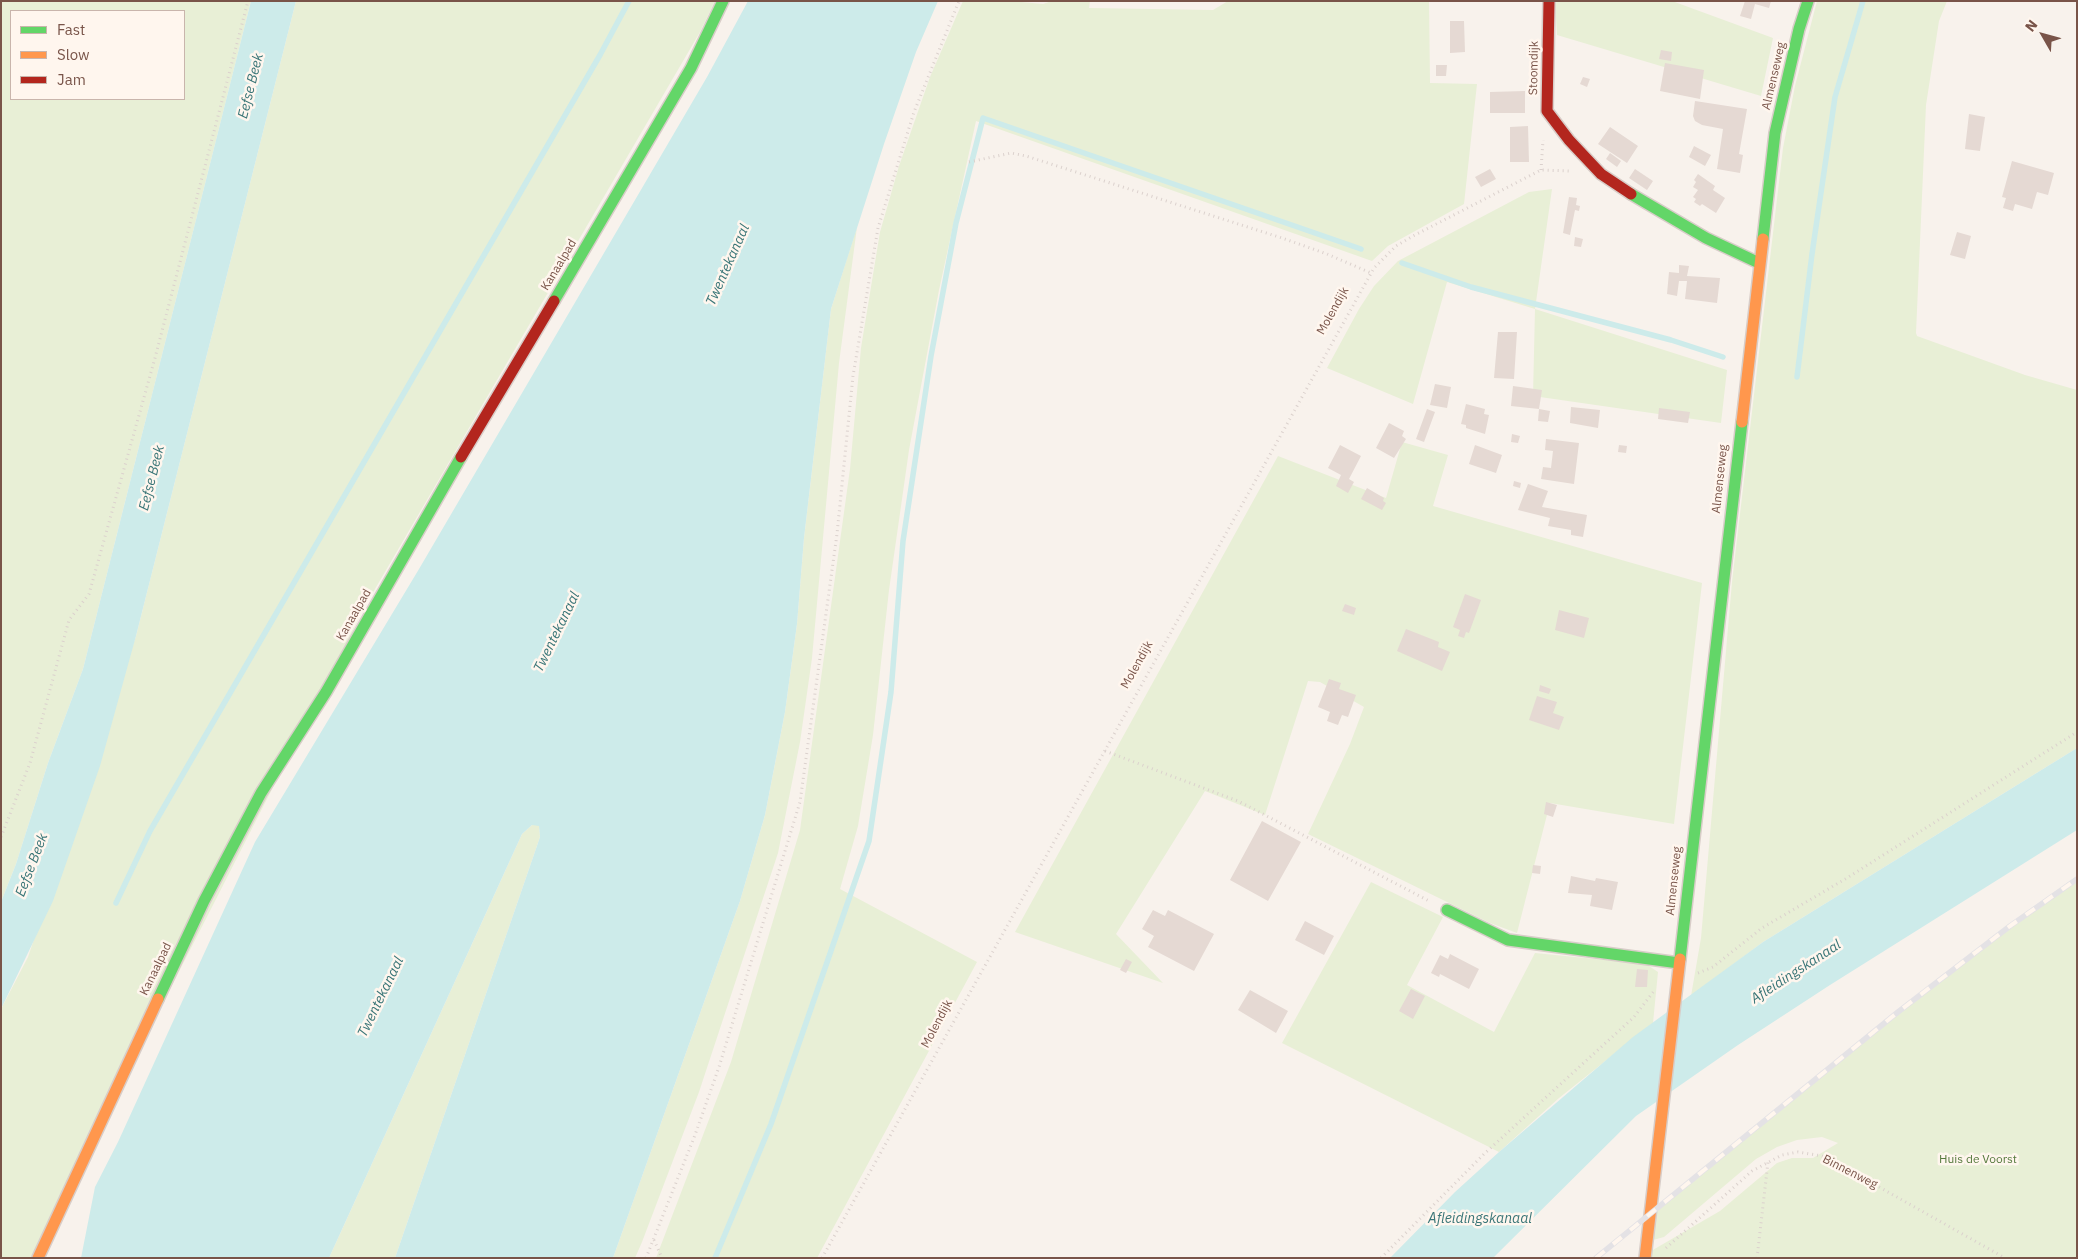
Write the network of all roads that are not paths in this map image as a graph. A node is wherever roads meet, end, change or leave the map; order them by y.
1 (723, 1) edge
2 (1549, 1) edge
3 (1808, 1) edge
4 (1759, 263) junction
5 (1447, 910) road end
6 (1679, 963) junction
7 (38, 1258) edge
8 (1645, 1258) edge

1 - 7 street, Kanaalpad
2 - 4 street, Stoomdijk
3 - 4 street, Almenseweg
4 - 6 street, Almenseweg
5 - 6 street
6 - 8 street, Almenseweg

